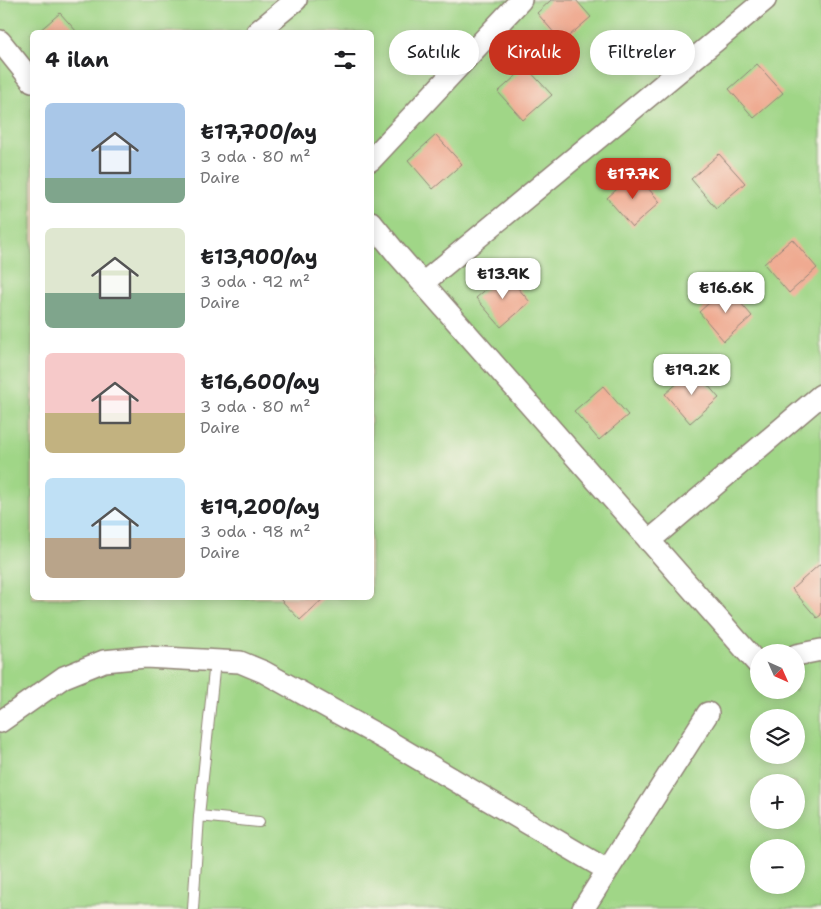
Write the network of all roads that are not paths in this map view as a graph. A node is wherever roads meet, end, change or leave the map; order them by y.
1 (296, 0) edge
2 (521, 0) edge
3 (765, 0) edge
4 (258, 30) edge
5 (0, 41) edge
6 (30, 78) edge
7 (374, 157) edge
8 (374, 226) edge
9 (423, 283) junction
10 (821, 395) edge
11 (649, 541) junction
12 (821, 650) edge
13 (805, 653) edge
14 (750, 655) edge
15 (214, 661) junction
16 (708, 713) dead end
17 (0, 722) edge
18 (199, 816) junction
19 (259, 822) dead end
20 (607, 870) junction
21 (193, 909) edge
22 (583, 909) edge

1 - 4 street
2 - 7 street
3 - 9 street
5 - 6 street
8 - 9 street
9 - 11 street
10 - 11 street
11 - 14 street
12 - 13 street
15 - 17 street
15 - 18 lane
15 - 20 street
16 - 20 street
18 - 19 lane
18 - 21 lane
20 - 22 street

